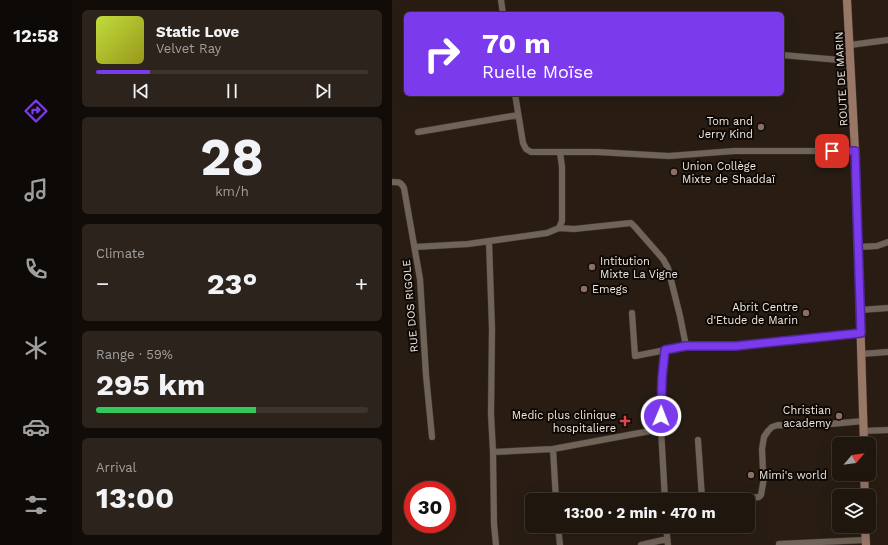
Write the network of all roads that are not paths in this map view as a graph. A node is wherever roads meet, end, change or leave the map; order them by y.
1 (501, 0) edge
2 (847, 0) edge
3 (503, 12) edge
4 (888, 40) edge
5 (850, 45) junction
6 (784, 55) edge
7 (851, 61) junction
8 (514, 96) edge
9 (518, 115) junction
10 (418, 132) dead end
11 (855, 151) junction
12 (560, 152) junction
13 (392, 182) edge
14 (559, 228) junction
15 (489, 241) junction
16 (888, 242) edge
17 (415, 246) junction
18 (858, 247) junction
19 (888, 308) edge
20 (860, 310) junction
21 (632, 313) dead end
22 (861, 333) junction
23 (686, 346) junction
24 (665, 350) junction
25 (888, 352) edge
26 (861, 354) junction
27 (863, 421) junction
28 (661, 429) junction
29 (864, 430) junction
30 (888, 430) edge
31 (432, 437) dead end
32 (864, 437) edge
33 (698, 440) dead end
34 (553, 449) junction
35 (493, 452) junction
36 (556, 493) edge
37 (665, 493) edge
38 (702, 493) edge
39 (755, 497) edge
40 (559, 533) edge
41 (668, 542) edge
42 (866, 542) edge
43 (779, 544) edge
44 (496, 545) edge
45 (560, 545) edge
46 (641, 545) edge

1 - 3 street
2 - 5 main road, ROUTE DE MARIN
4 - 5 street
5 - 7 main road, ROUTE DE MARIN
6 - 7 street
7 - 11 main road, ROUTE DE MARIN
8 - 9 street
9 - 10 street
9 - 12 street
11 - 12 street
11 - 18 main road, ROUTE DE MARIN
12 - 14 street
13 - 17 street, RUE DOS RIGOLE
14 - 15 street
14 - 23 street
15 - 17 street
15 - 35 street
16 - 18 street
17 - 31 street, RUE DOS RIGOLE
18 - 20 main road, ROUTE DE MARIN
19 - 20 street
20 - 22 main road, ROUTE DE MARIN
21 - 24 street
22 - 23 street
22 - 26 main road, ROUTE DE MARIN
23 - 24 street
24 - 28 street
25 - 26 street
26 - 27 main road, ROUTE DE MARIN
27 - 29 main road, ROUTE DE MARIN
27 - 39 street
28 - 34 street
28 - 37 street
29 - 30 street
29 - 32 main road, ROUTE DE MARIN
33 - 38 street
34 - 35 street
34 - 36 street
35 - 44 street
40 - 45 street
41 - 46 street
42 - 43 street

